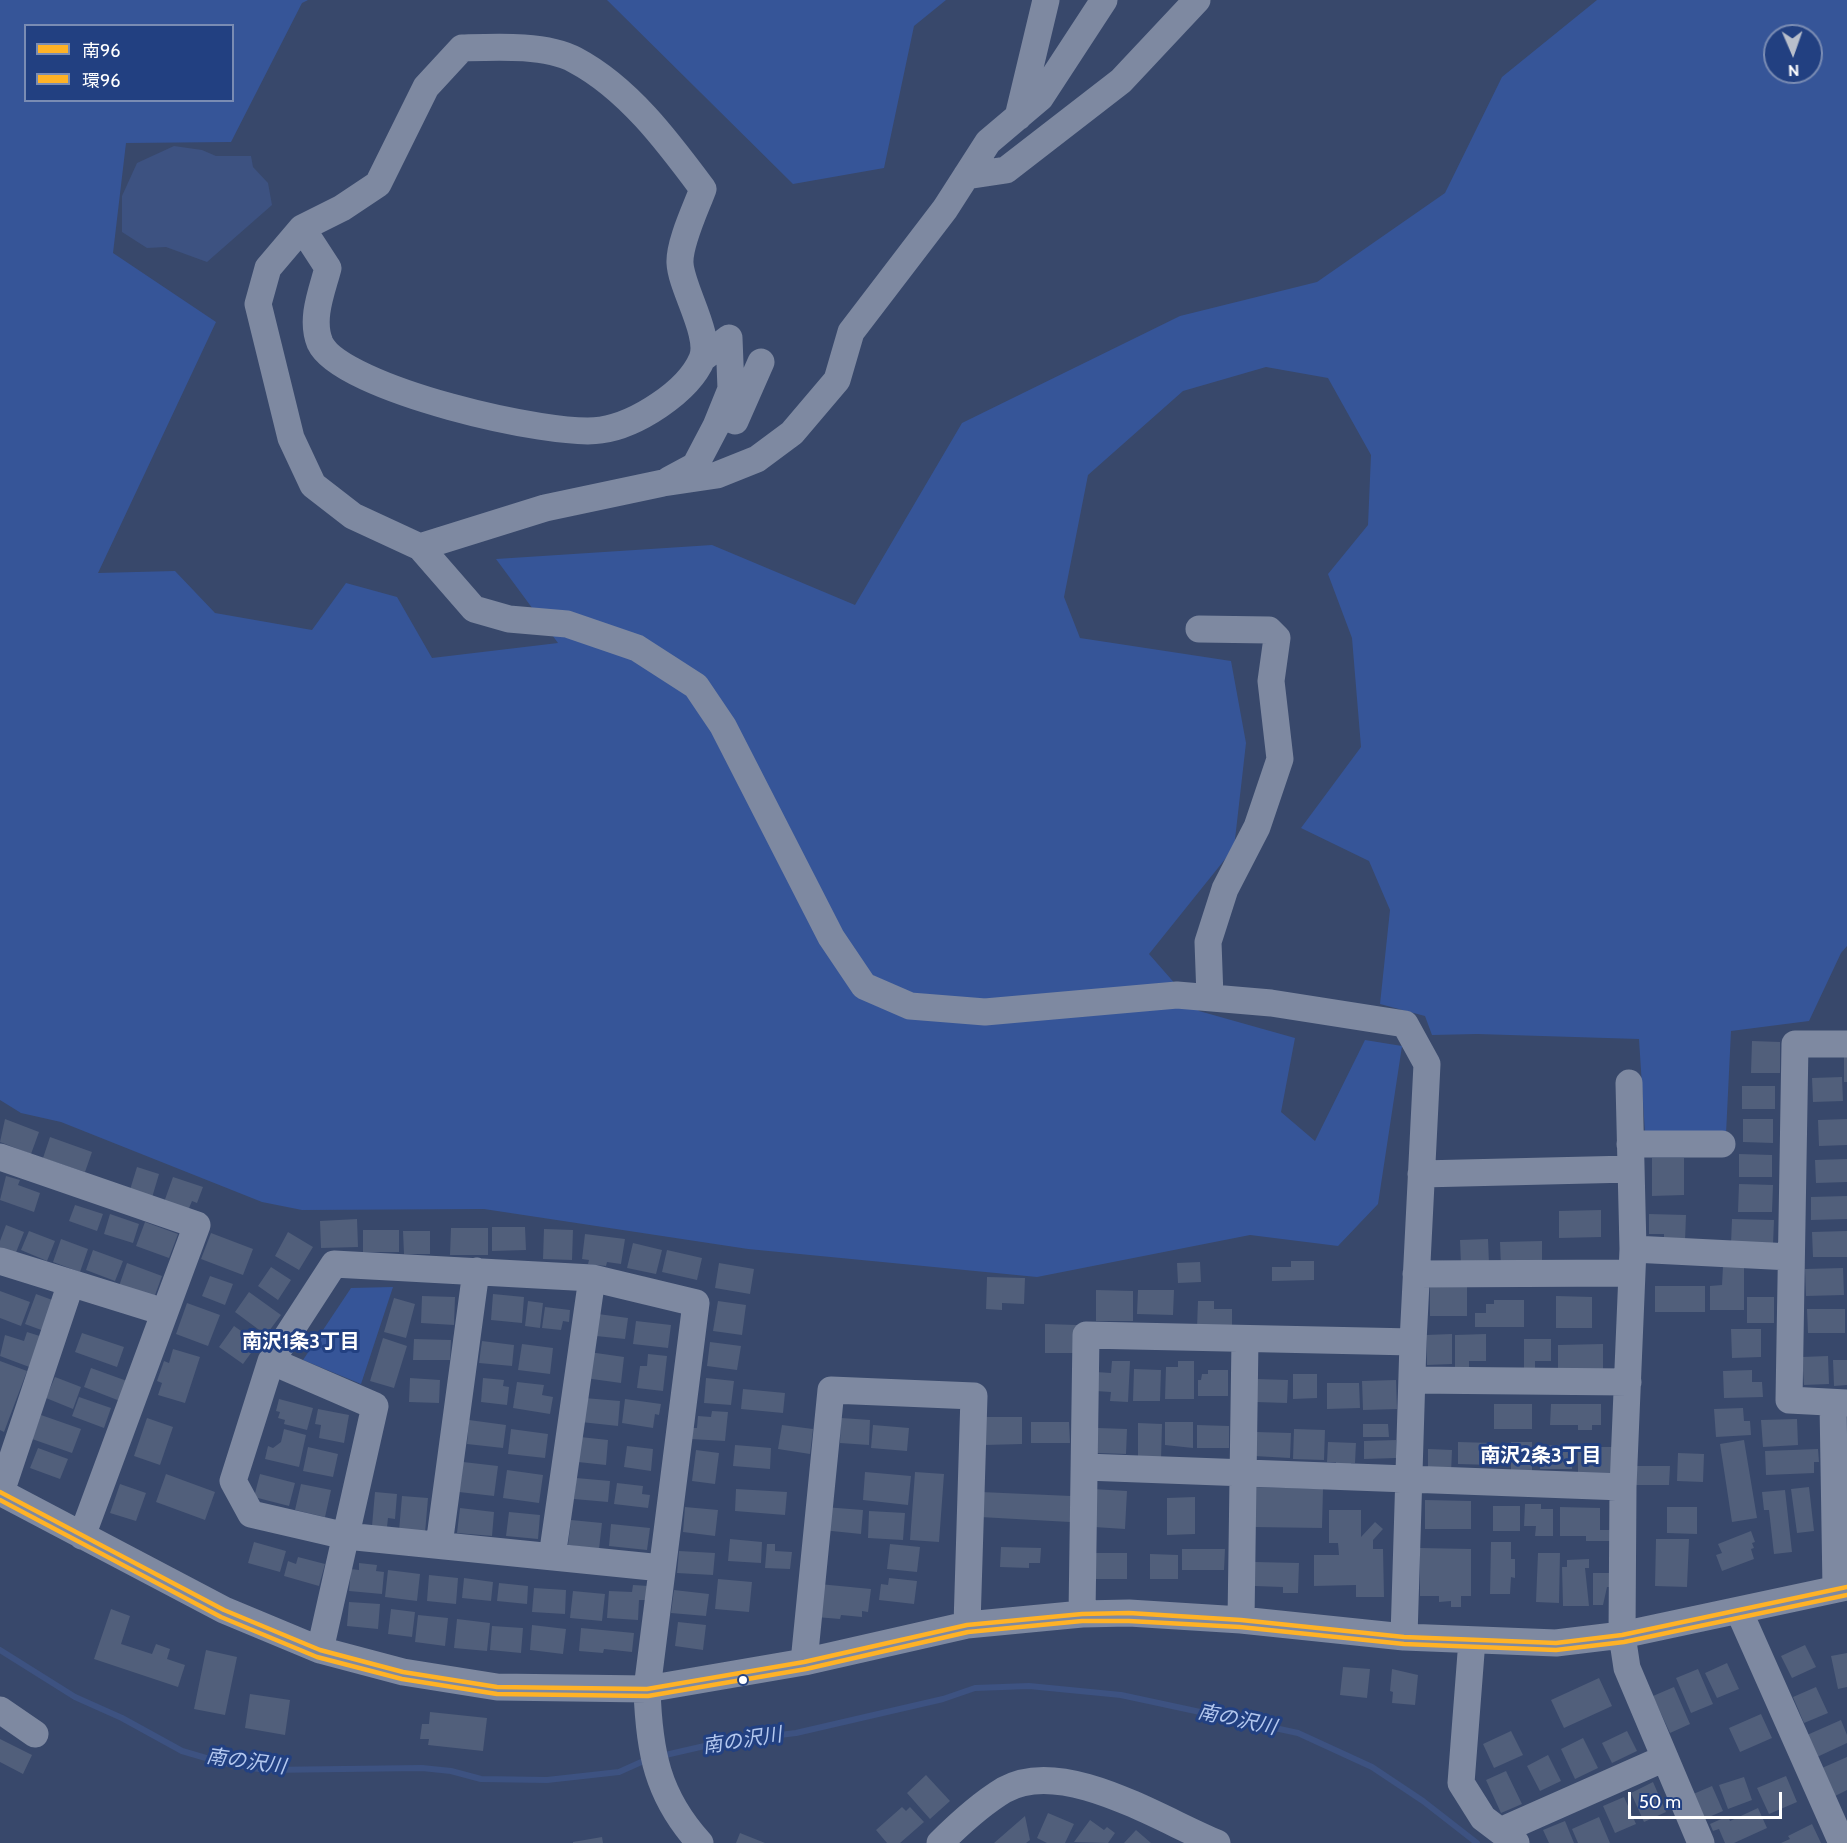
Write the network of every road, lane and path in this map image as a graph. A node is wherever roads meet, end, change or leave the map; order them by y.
1 (1046, 0) edge
2 (1104, 0) edge
3 (1197, 0) edge
4 (1018, 117) junction
5 (966, 176) junction
6 (302, 228) junction
7 (703, 358) junction
8 (761, 362) dead end
9 (708, 441) junction
10 (663, 483) junction
11 (420, 547) junction
12 (1199, 629) dead end
13 (1210, 997) junction
14 (1847, 1044) edge
15 (1629, 1083) dead end
16 (1722, 1144) dead end
17 (0, 1156) edge
18 (1630, 1157) junction
19 (1421, 1174) junction
20 (1791, 1257) junction
21 (0, 1261) edge
22 (1633, 1261) junction
23 (476, 1272) junction
24 (1416, 1275) junction
25 (592, 1278) junction
26 (71, 1283) junction
27 (164, 1312) junction
28 (1245, 1339) junction
29 (1413, 1342) junction
30 (271, 1361) junction
31 (1412, 1380) junction
32 (1628, 1382) junction
33 (1840, 1403) edge
34 (1085, 1467) junction
35 (1241, 1473) junction
36 (1409, 1481) junction
37 (1623, 1487) junction
38 (0, 1492) edge
39 (82, 1536) junction
40 (346, 1536) junction
41 (439, 1545) junction
42 (552, 1557) junction
43 (662, 1568) junction
44 (1842, 1588) edge
45 (1739, 1611) junction
46 (1082, 1614) junction
47 (1241, 1620) junction
48 (966, 1625) junction
49 (1622, 1635) junction
50 (1404, 1637) junction
51 (1472, 1640) junction
52 (320, 1650) junction
53 (804, 1662) junction
54 (647, 1689) junction
55 (0, 1710) edge
56 (35, 1734) dead end
57 (1665, 1758) junction
58 (1839, 1815) edge
59 (1508, 1837) edge
60 (1202, 1840) edge
61 (700, 1843) edge
62 (940, 1843) edge
63 (1701, 1843) edge
64 (1842, 1843) edge

1 - 4 street
2 - 4 street
3 - 5 street
4 - 5 street
5 - 10 street
6 - 7 street
6 - 7 street
6 - 11 street
7 - 9 street
8 - 9 street
9 - 10 street
10 - 11 street
11 - 13 street
12 - 13 street
13 - 19 street
14 - 20 street
15 - 18 street
16 - 18 street
17 - 27 street
18 - 19 street
18 - 22 street
19 - 24 street
20 - 22 street
20 - 33 street
21 - 26 street
22 - 24 street
22 - 32 street
23 - 25 street
23 - 30 street
23 - 41 street
24 - 29 street
25 - 42 street
25 - 43 street
26 - 27 street
26 - 38 street
27 - 39 street
28 - 29 street
28 - 34 street
28 - 35 street
29 - 31 street
30 - 40 street
30 - 40 street
31 - 32 street
31 - 36 street
32 - 37 street
33 - 44 street
34 - 35 street
34 - 46 street
35 - 36 street
35 - 47 street
36 - 37 street
36 - 50 street
37 - 49 street
38 - 39 street
39 - 52 street
40 - 41 street
40 - 52 street
41 - 42 street
42 - 43 street
43 - 54 street
44 - 45 street
45 - 49 street
45 - 58 street
46 - 47 street
46 - 48 street
47 - 50 street
48 - 53 street
48 - 53 street
49 - 51 street
49 - 57 street
50 - 51 street
51 - 59 street
52 - 54 street
53 - 54 street
54 - 61 street
55 - 56 street
57 - 59 street
57 - 63 street
58 - 64 street
60 - 62 street

